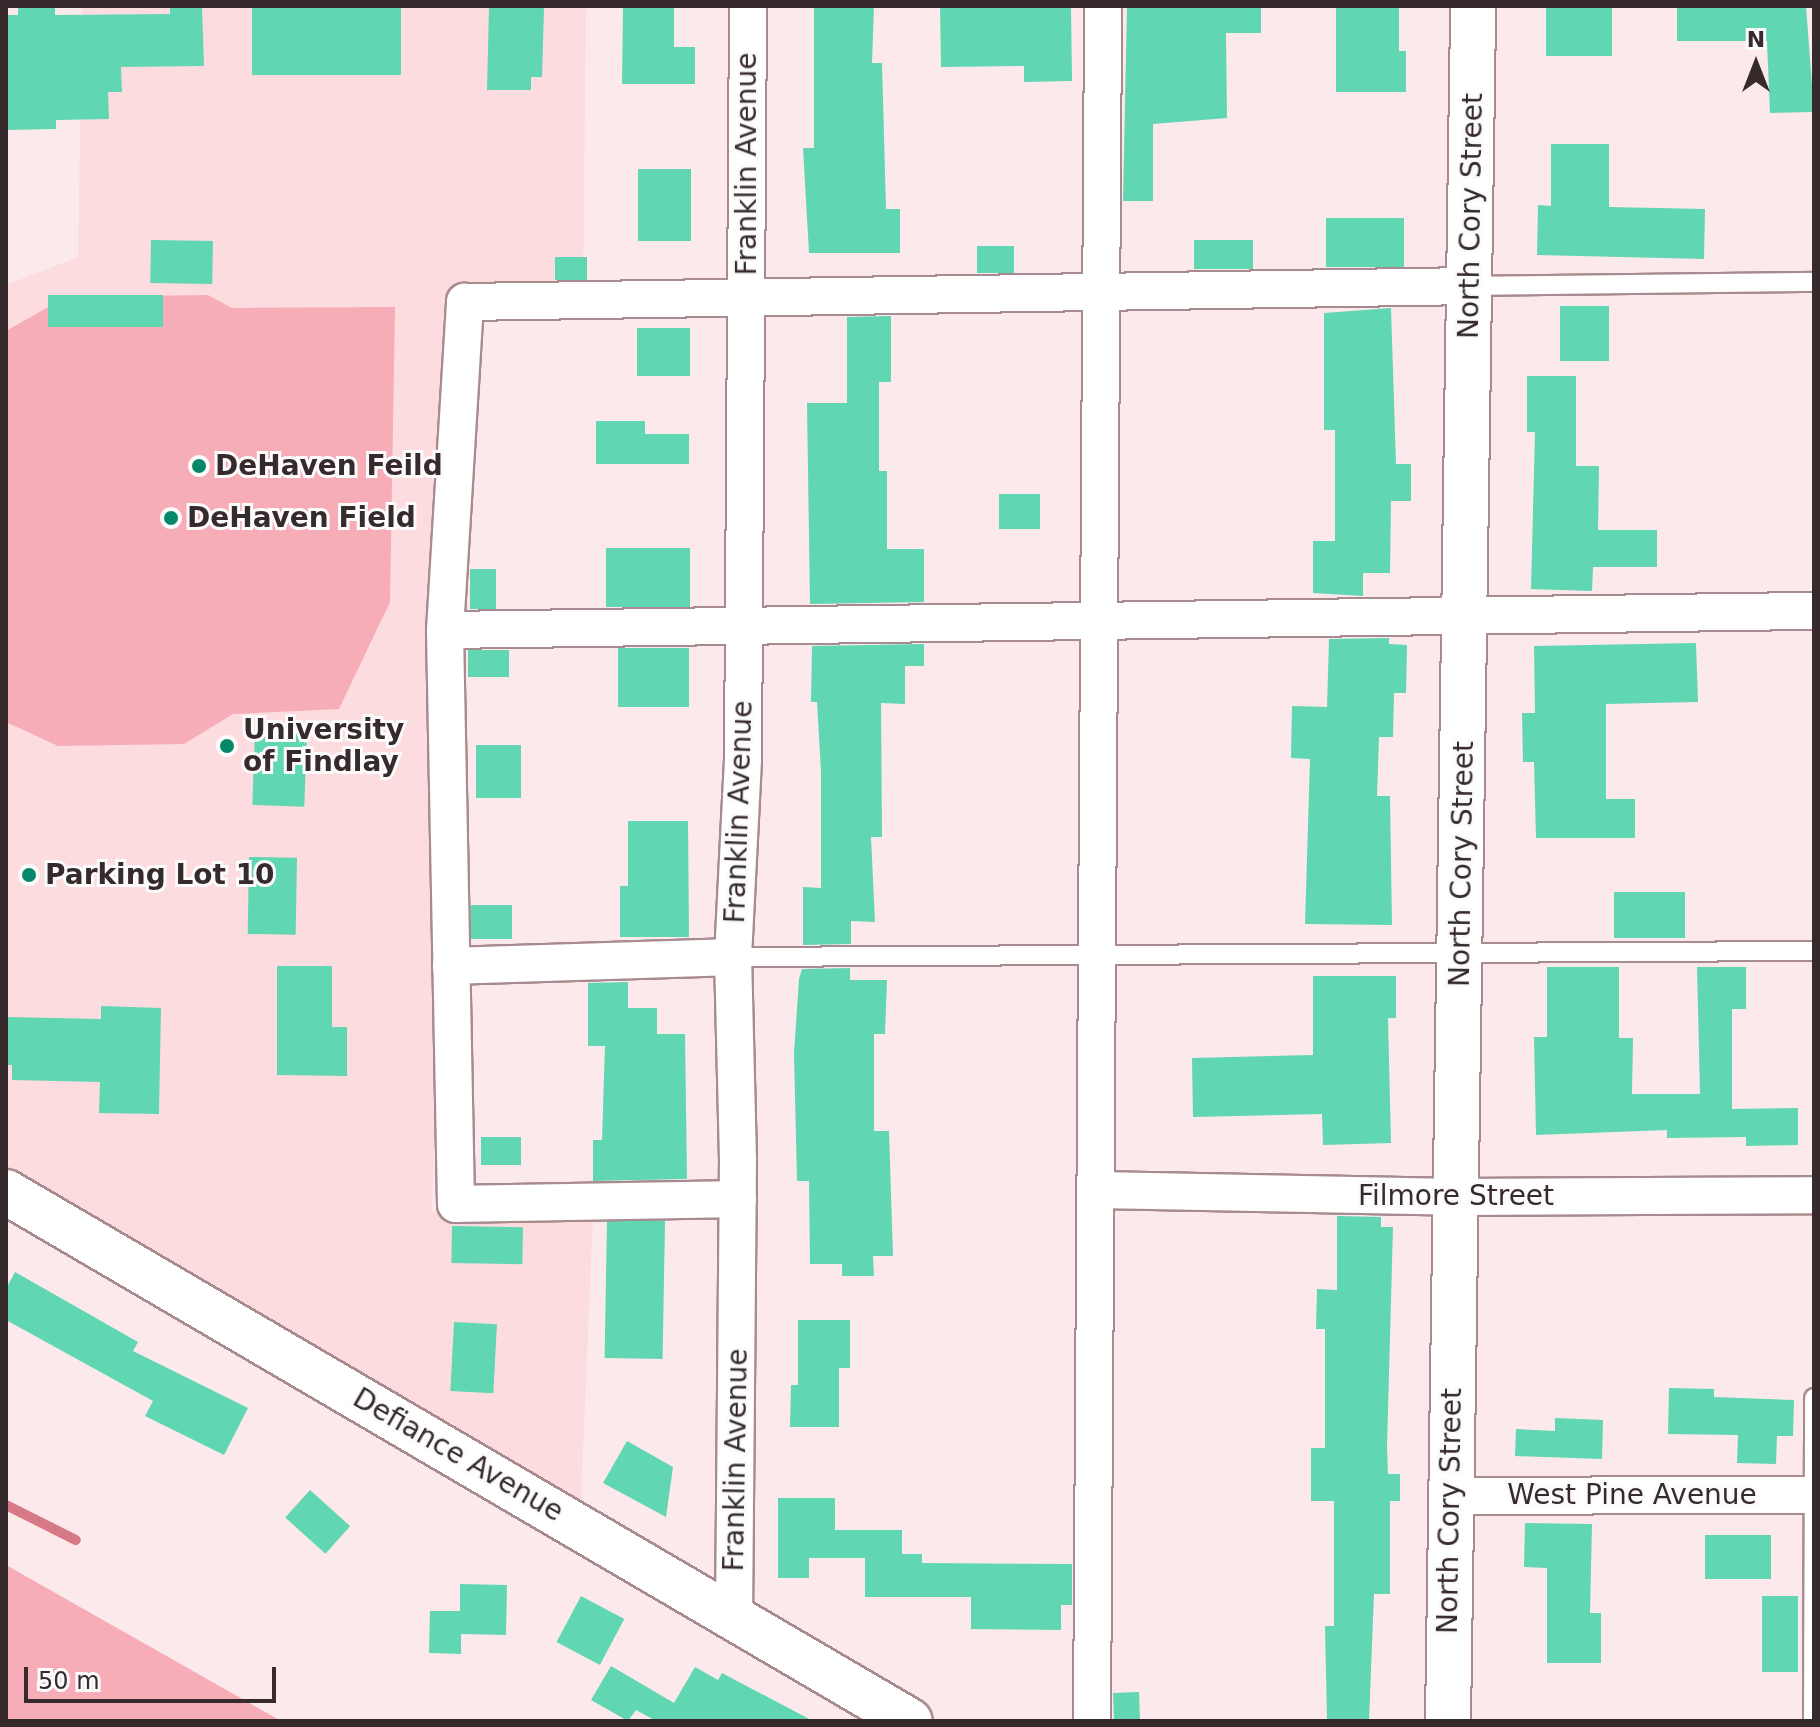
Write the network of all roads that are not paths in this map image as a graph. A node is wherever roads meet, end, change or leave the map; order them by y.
1 (748, 6) edge
2 (1103, 6) edge
3 (1473, 6) edge
4 (1814, 282) edge
5 (1471, 286) junction
6 (1102, 295) junction
7 (746, 297) junction
8 (1814, 611) edge
9 (1467, 616) junction
10 (1101, 619) junction
11 (445, 630) junction
12 (744, 630) junction
13 (1814, 951) edge
14 (1461, 952) junction
15 (1097, 956) junction
16 (733, 957) junction
17 (451, 966) junction
18 (1098, 1190) junction
19 (6, 1192) edge
20 (1814, 1195) edge
21 (1456, 1197) junction
22 (738, 1199) junction
23 (1814, 1398) edge
24 (1814, 1495) edge
25 (1449, 1496) junction
26 (734, 1618) junction
27 (910, 1721) edge
28 (1092, 1721) edge
29 (1448, 1721) edge
30 (1813, 1721) edge

1 - 7 street, Franklin Avenue
2 - 6 street
3 - 5 street, North Cory Street
4 - 5 lane
5 - 6 street
5 - 9 street, North Cory Street
6 - 7 street
6 - 10 street
7 - 11 street
7 - 12 street, Franklin Avenue
8 - 9 street
9 - 10 street
9 - 14 street, North Cory Street
10 - 12 street
10 - 15 street
11 - 12 street
11 - 17 street
12 - 16 street, Franklin Avenue
13 - 14 lane
14 - 15 lane
14 - 21 street, North Cory Street
15 - 16 lane
15 - 18 street
16 - 17 street
16 - 22 street, Franklin Avenue
17 - 22 street
18 - 21 street, Filmore Street
18 - 28 street
19 - 26 street, Defiance Avenue
20 - 21 street, Filmore Street
21 - 25 street, North Cory Street
22 - 26 street, Franklin Avenue
23 - 24 lane
24 - 25 street, West Pine Avenue
24 - 30 lane
25 - 29 street, North Cory Street
26 - 27 street, Defiance Avenue

